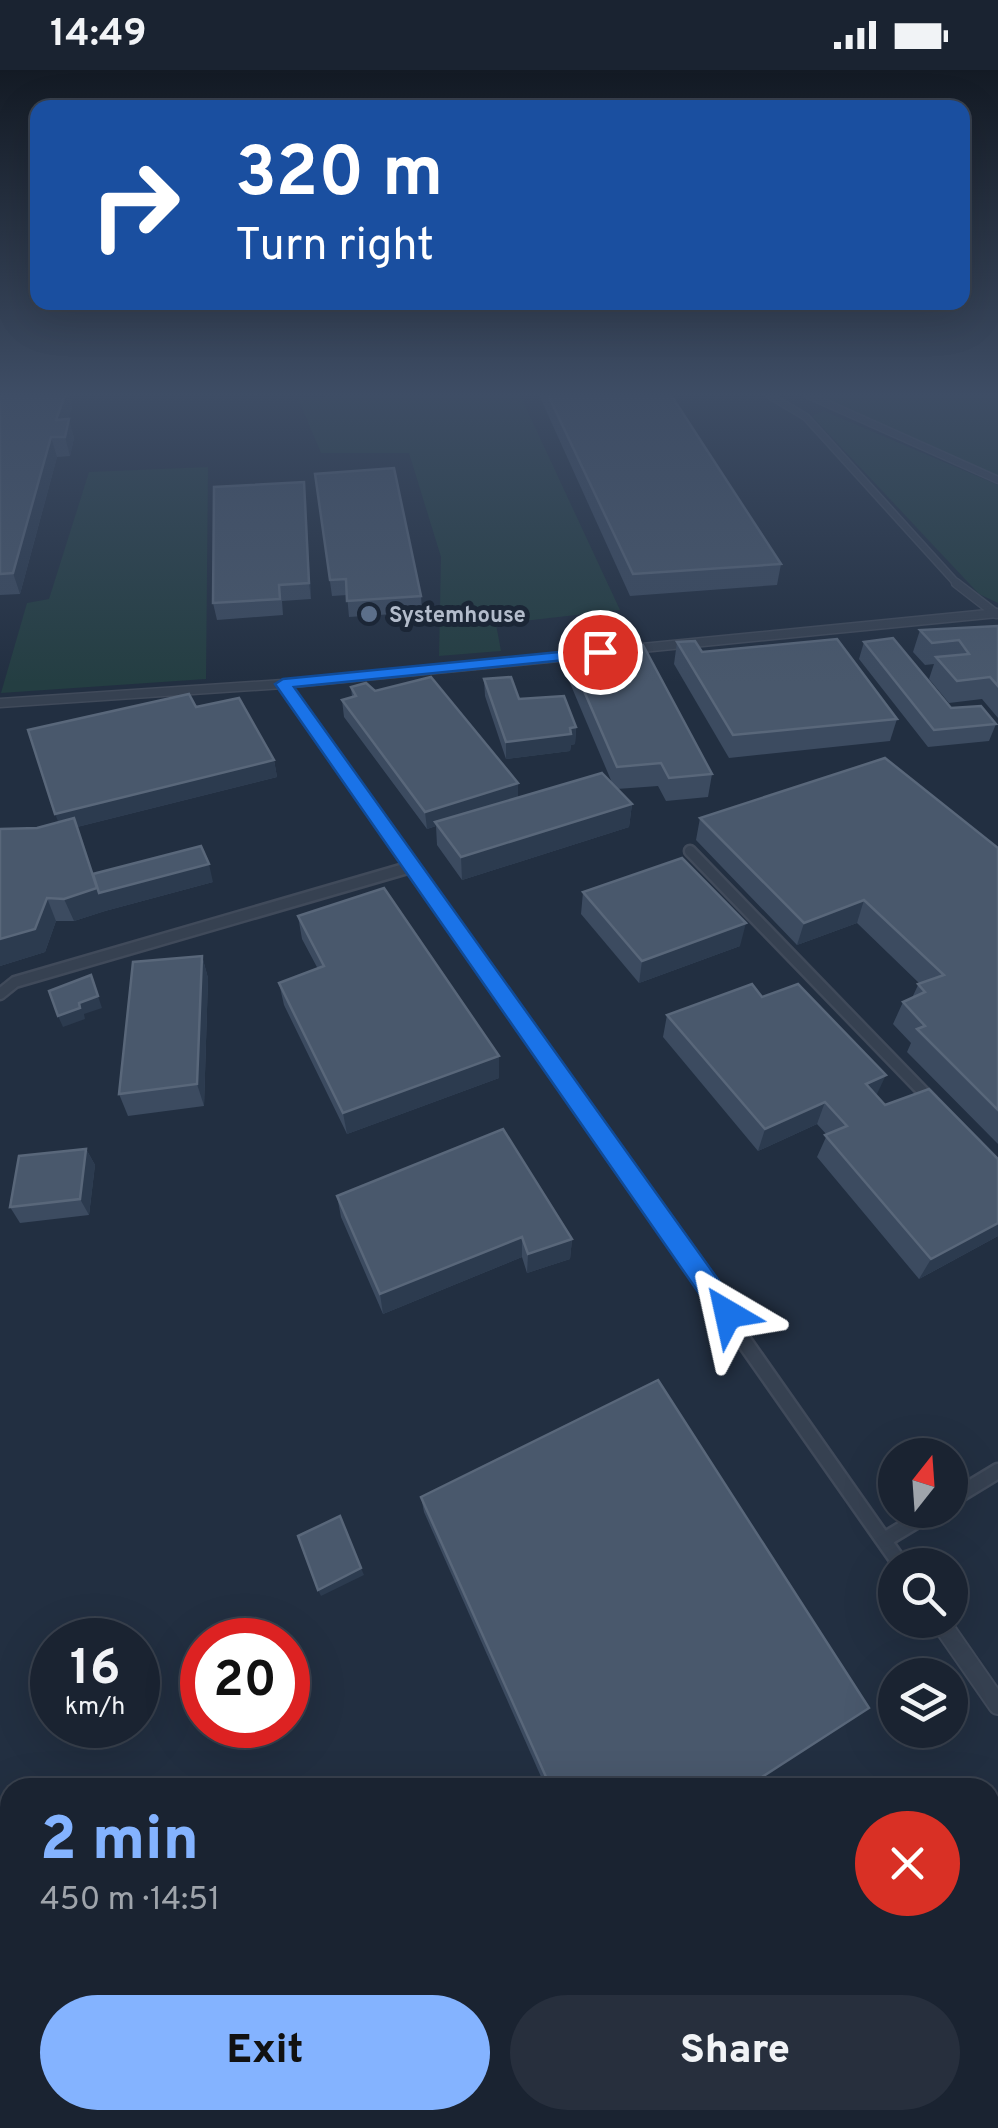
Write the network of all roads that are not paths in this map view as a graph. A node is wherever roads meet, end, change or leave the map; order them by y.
1 (872, 491) edge
2 (997, 613) edge
3 (620, 651) edge
4 (600, 652) edge
5 (283, 684) junction
6 (0, 703) edge
7 (690, 851) dead end
8 (411, 867) junction
9 (0, 994) edge
10 (944, 1114) edge
11 (998, 1471) edge
12 (968, 1489) edge
13 (904, 1528) edge
14 (884, 1540) junction
15 (889, 1548) edge
16 (951, 1638) edge
17 (998, 1706) edge

1 - 2 lane
2 - 3 lane
4 - 5 lane
5 - 6 lane
5 - 8 lane
7 - 10 lane
8 - 9 lane
8 - 14 lane
11 - 12 lane
13 - 14 lane
14 - 15 lane
16 - 17 lane

